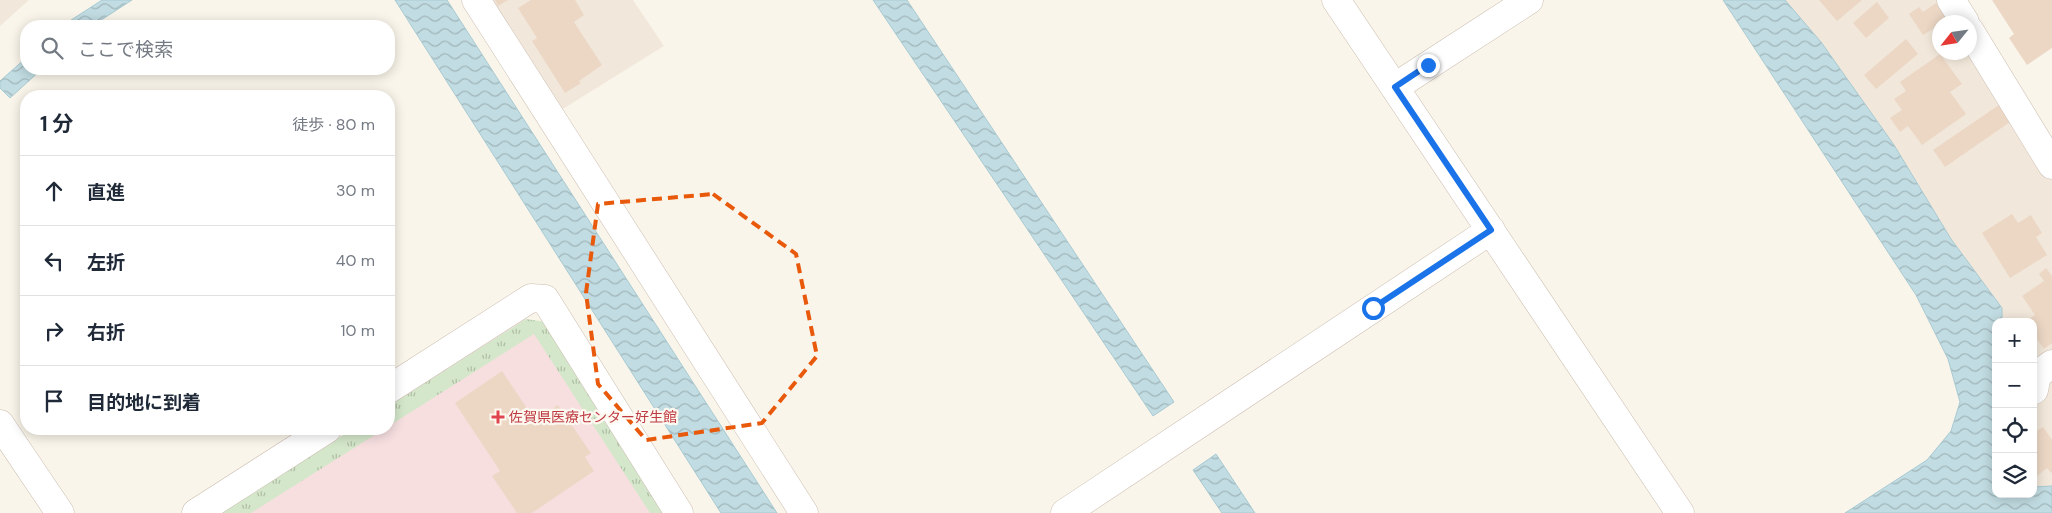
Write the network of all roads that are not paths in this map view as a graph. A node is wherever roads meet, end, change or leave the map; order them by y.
1 (476, 0) edge
2 (1336, 0) edge
3 (1529, 0) edge
4 (1951, 0) edge
5 (1960, 15) edge
6 (1977, 42) edge
7 (1395, 87) junction
8 (2052, 165) edge
9 (1491, 230) junction
10 (2052, 364) edge
11 (2037, 379) edge
12 (395, 385) edge
13 (0, 424) edge
14 (318, 435) edge
15 (60, 513) edge
16 (196, 513) edge
17 (679, 513) edge
18 (804, 513) edge
19 (1064, 513) edge
20 (1680, 513) edge

1 - 18 street
2 - 7 street
3 - 7 street
4 - 5 street
6 - 8 street
7 - 9 street
9 - 19 street
9 - 20 street
10 - 11 street
12 - 17 street
13 - 15 street
14 - 16 street

